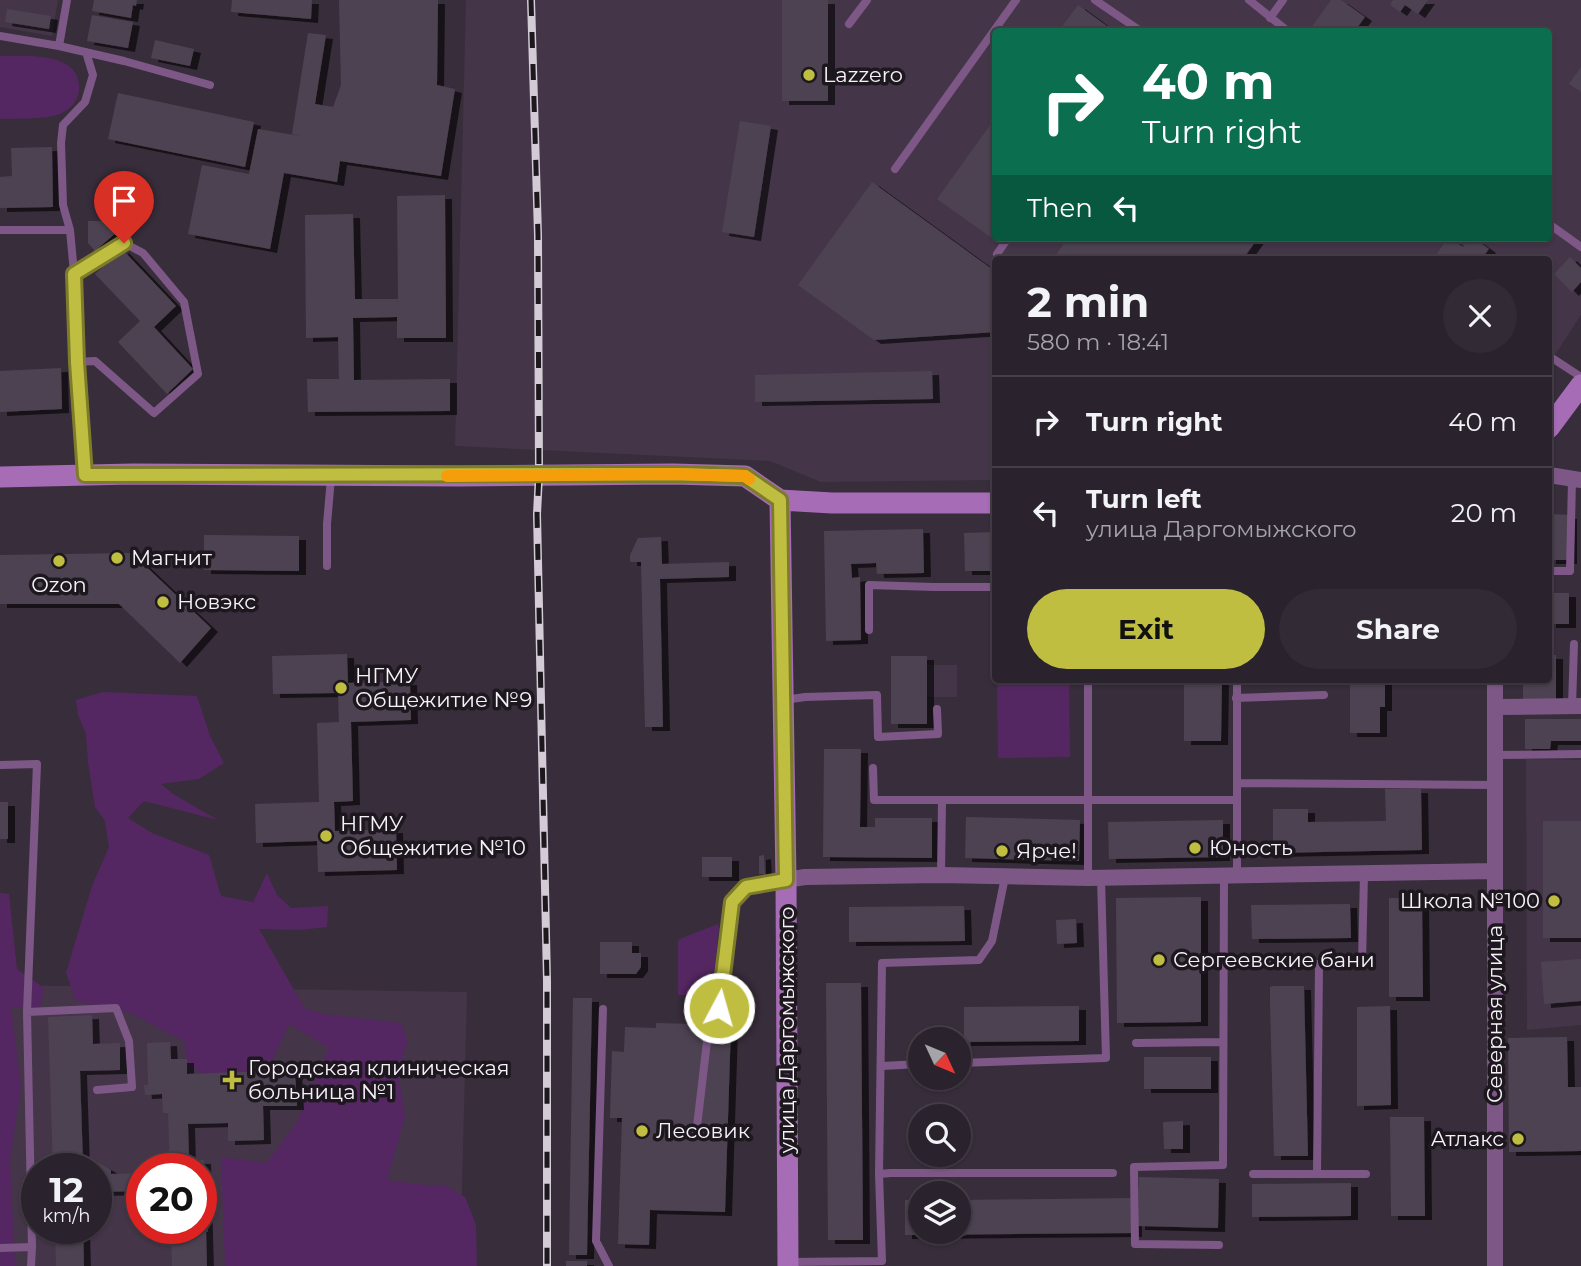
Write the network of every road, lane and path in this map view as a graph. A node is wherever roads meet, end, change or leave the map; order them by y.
1 (67, 0) edge
2 (867, 0) edge
3 (1016, 0) edge
4 (1095, 0) edge
5 (1249, 0) edge
6 (1283, 0) edge
7 (1270, 18) junction
8 (849, 24) dead end
9 (996, 28) edge
10 (1136, 28) edge
11 (1284, 28) edge
12 (992, 34) edge
13 (0, 36) edge
14 (59, 46) junction
15 (86, 52) junction
16 (210, 85) dead end
17 (895, 169) dead end
18 (1552, 226) edge
19 (0, 230) edge
20 (70, 230) junction
21 (1005, 242) edge
22 (1581, 247) edge
23 (997, 254) dead end
24 (74, 274) junction
25 (1552, 358) edge
26 (77, 362) junction
27 (1581, 377) edge
28 (1581, 385) edge
29 (1552, 424) edge
30 (85, 475) junction
31 (331, 475) junction
32 (1552, 476) edge
33 (0, 477) edge
34 (1576, 480) edge
35 (780, 500) junction
36 (992, 503) edge
37 (327, 566) dead end
38 (1552, 571) edge
39 (992, 587) edge
40 (869, 630) dead end
41 (1574, 644) dead end
42 (1088, 683) edge
43 (1237, 683) edge
44 (1495, 683) edge
45 (1324, 695) dead end
46 (1236, 698) junction
47 (784, 700) junction
48 (1576, 706) edge
49 (1495, 707) junction
50 (937, 709) dead end
51 (1581, 754) edge
52 (1494, 755) junction
53 (0, 765) edge
54 (873, 768) dead end
55 (1237, 783) junction
56 (1495, 785) junction
57 (942, 800) junction
58 (1087, 800) junction
59 (1237, 800) junction
60 (1495, 871) junction
61 (1364, 873) junction
62 (941, 875) junction
63 (1231, 875) junction
64 (1005, 877) junction
65 (1095, 878) junction
66 (786, 880) junction
67 (1223, 963) junction
68 (1319, 964) junction
69 (603, 1009) dead end
70 (27, 1012) junction
71 (1223, 1042) junction
72 (1136, 1043) dead end
73 (971, 1063) edge
74 (908, 1065) edge
75 (882, 1066) junction
76 (97, 1090) dead end
77 (696, 1135) dead end
78 (1113, 1172) dead end
79 (879, 1174) junction
80 (1253, 1174) dead end
81 (1317, 1174) junction
82 (1366, 1174) dead end
83 (1219, 1245) dead end
84 (32, 1247) junction
85 (0, 1248) edge
86 (788, 1264) edge
87 (884, 1264) edge
88 (31, 1266) edge
89 (609, 1266) edge
90 (1495, 1266) edge

1 - 14 lane
2 - 8 lane
3 - 9 lane
4 - 10 lane
5 - 7 lane
6 - 7 lane
7 - 11 lane
12 - 17 lane
13 - 14 lane
14 - 15 lane
15 - 16 lane
15 - 20 lane
18 - 22 lane
19 - 20 lane
20 - 24 lane
21 - 23 lane
24 - 26 lane
24 - 26 lane
25 - 27 lane
26 - 30 lane
28 - 29 main road
30 - 31 main road
30 - 33 main road
31 - 35 main road
31 - 37 lane
32 - 34 street
34 - 38 lane
35 - 36 main road
35 - 47 main road, улица Даргомыжского
39 - 40 lane
41 - 48 lane
42 - 58 lane
43 - 46 lane
44 - 49 street, Северная улица
45 - 46 lane
46 - 55 lane
47 - 50 lane
47 - 66 main road, улица Даргомыжского
48 - 49 street
49 - 52 street, Северная улица
51 - 52 lane
52 - 56 street, Северная улица
53 - 70 lane
54 - 57 lane
55 - 56 lane
55 - 59 lane
56 - 60 street, Северная улица
57 - 58 lane
57 - 62 lane
58 - 59 lane
58 - 65 lane
59 - 63 lane
60 - 61 street
60 - 90 street, Северная улица
61 - 63 street
61 - 68 lane
62 - 64 street
62 - 66 street
63 - 65 street
63 - 67 lane
64 - 65 street
64 - 75 lane
65 - 73 lane
66 - 77 lane
66 - 86 main road, улица Даргомыжского
67 - 68 lane
67 - 71 lane
68 - 81 lane
69 - 89 lane
70 - 76 lane
70 - 84 lane
71 - 72 lane
71 - 83 lane
74 - 75 lane
75 - 79 lane
78 - 79 lane
79 - 87 lane
80 - 81 lane
81 - 82 lane
84 - 85 lane
84 - 88 lane
86 - 87 lane

